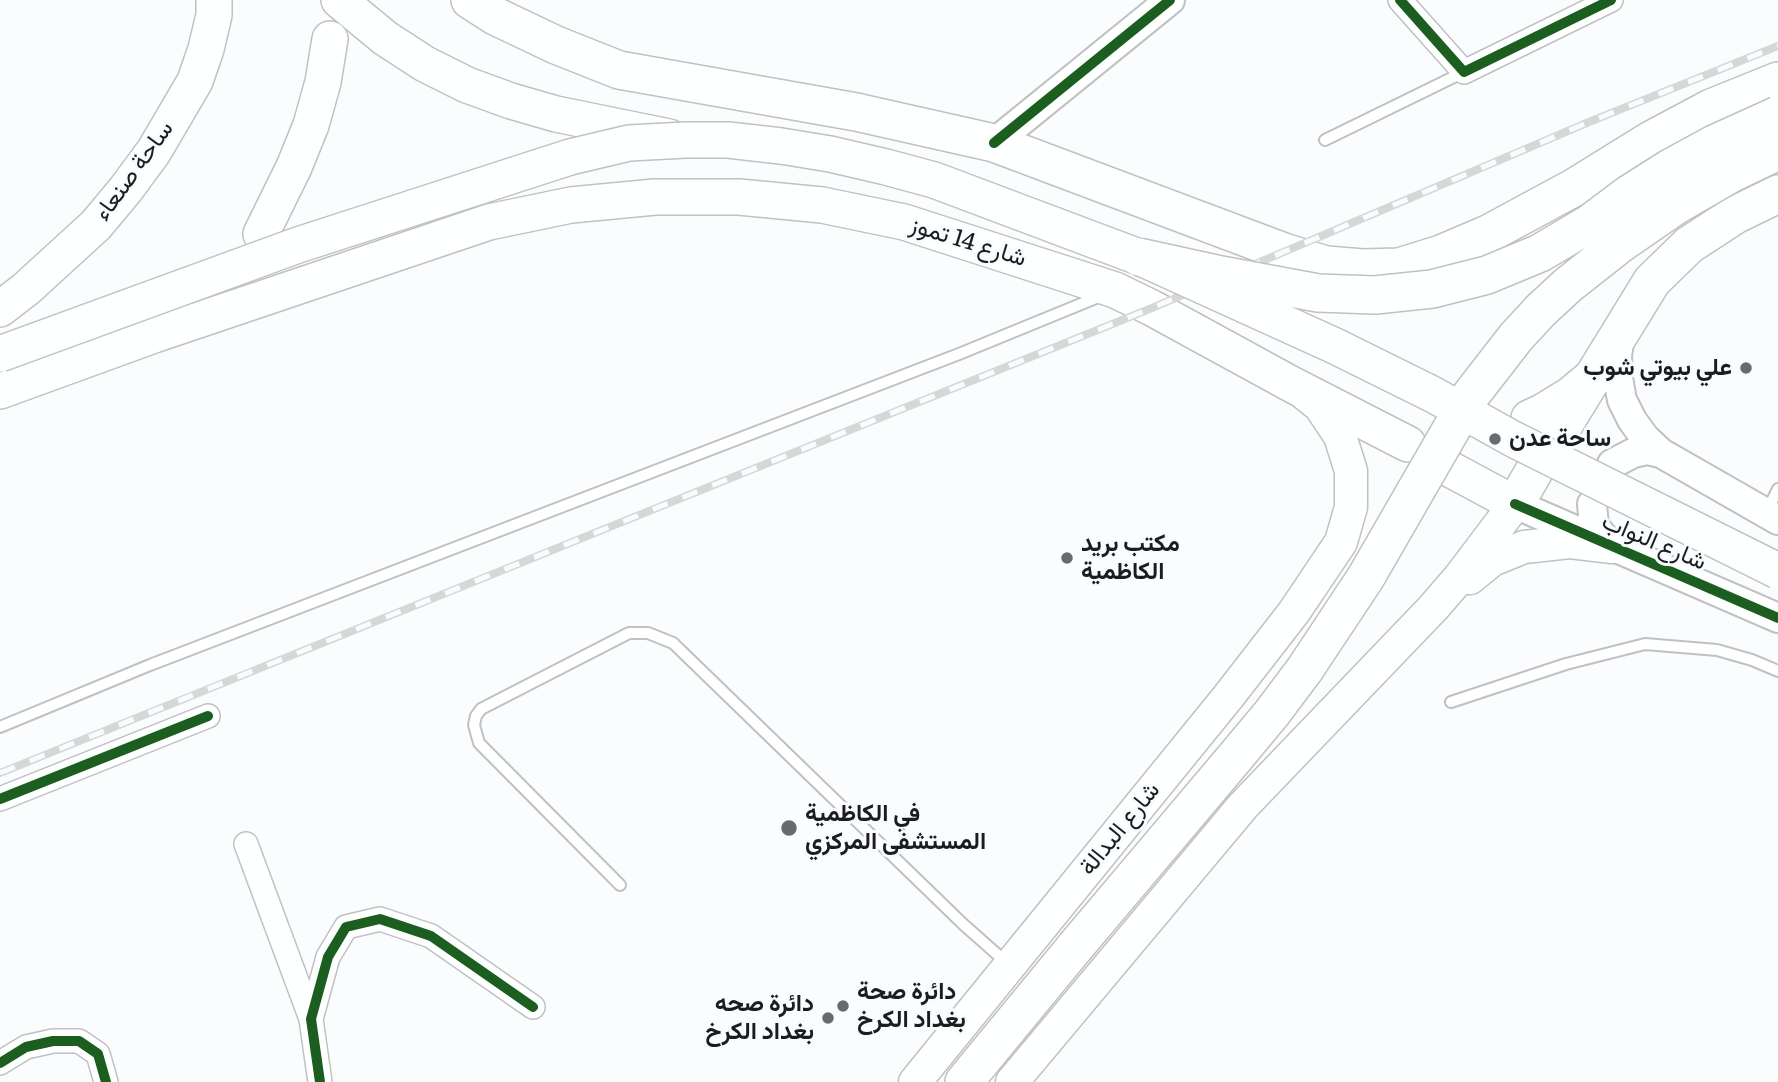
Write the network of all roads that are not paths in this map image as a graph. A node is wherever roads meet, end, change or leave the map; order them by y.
1 (214, 0) edge
2 (339, 0) edge
3 (470, 0) edge
4 (1170, 0) edge
5 (1400, 0) edge
6 (1606, 1) edge
7 (330, 39) dead end
8 (1464, 72) junction
9 (1778, 81) edge
10 (1778, 115) edge
11 (686, 140) junction
12 (1325, 140) dead end
13 (994, 144) junction
14 (1778, 151) edge
15 (1778, 194) edge
16 (261, 234) dead end
17 (1139, 257) junction
18 (1115, 290) junction
19 (209, 300) dead end
20 (0, 309) edge
21 (1620, 334) junction
22 (154, 335) junction
23 (0, 354) edge
24 (1291, 384) junction
25 (0, 391) edge
26 (1543, 426) dead end
27 (1402, 438) dead end
28 (1661, 453) junction
29 (1612, 464) dead end
30 (1448, 468) dead end
31 (1533, 473) dead end
32 (1592, 504) dead end
33 (1515, 505) junction
34 (1774, 507) edge
35 (1612, 547) junction
36 (1778, 571) edge
37 (1433, 608) junction
38 (1778, 618) edge
39 (1778, 671) edge
40 (1451, 702) dead end
41 (208, 716) dead end
42 (0, 727) edge
43 (0, 799) edge
44 (246, 844) dead end
45 (620, 885) dead end
46 (1009, 965) junction
47 (533, 1007) dead end
48 (311, 1019) junction
49 (0, 1063) edge
50 (106, 1082) edge
51 (320, 1082) edge
52 (915, 1082) edge
53 (964, 1082) edge
54 (1012, 1082) edge

1 - 20 main road, ساحة صنعاء
2 - 11 main road, bridge
3 - 13 highway
4 - 13 street
5 - 8 street
6 - 8 street
7 - 16 main road
8 - 12 lane
9 - 13 highway
10 - 17 highway, bridge
11 - 17 main road, bridge
11 - 23 main road, bridge
14 - 53 highway, bridge
15 - 21 highway
17 - 36 main road, bridge
18 - 22 main road, شارع 14 تموز
18 - 24 main road, شارع 14 تموز
18 - 42 lane
19 - 22 main road
21 - 26 highway
21 - 28 street
22 - 25 main road
24 - 27 main road, شارع 14 تموز
24 - 46 main road, شارع البدالة
28 - 29 street
28 - 34 street
30 - 33 main road
31 - 33 highway
32 - 35 street
33 - 35 street, شارع النواب
33 - 37 main road
35 - 37 main road
35 - 38 street, شارع النواب
37 - 54 main road
39 - 40 lane
41 - 43 street
44 - 48 street
45 - 46 lane
46 - 52 main road, شارع البدالة
47 - 48 street
48 - 51 street
49 - 50 street

